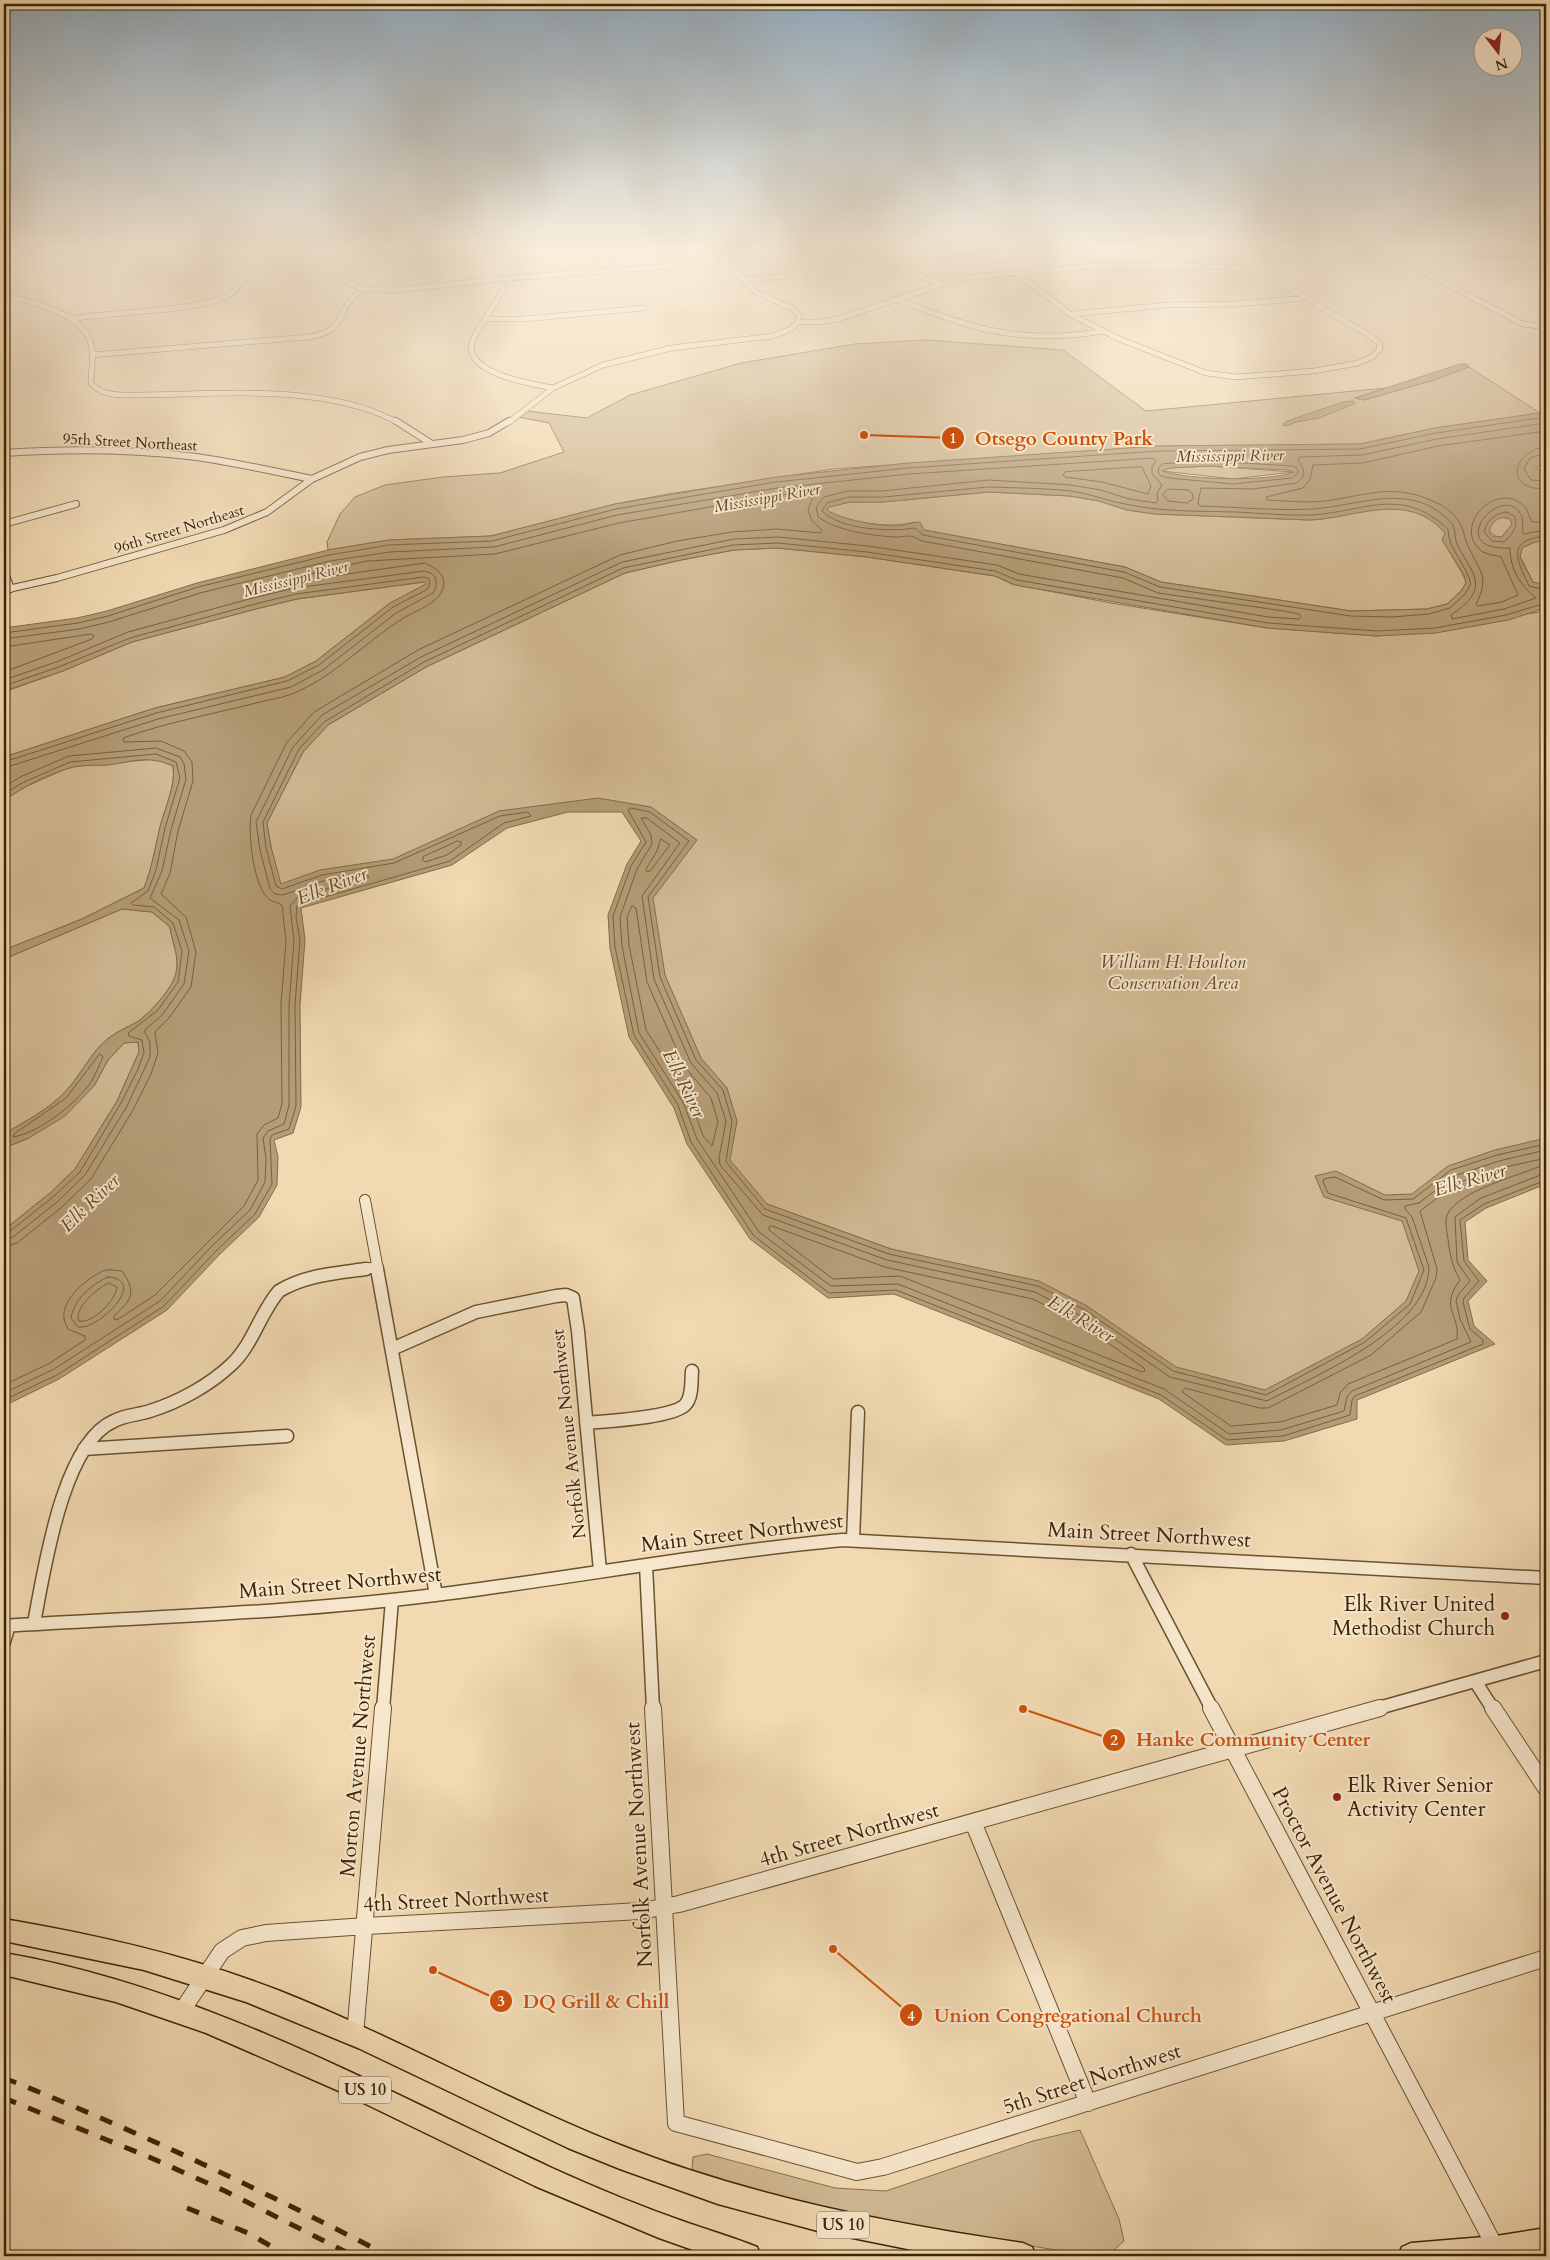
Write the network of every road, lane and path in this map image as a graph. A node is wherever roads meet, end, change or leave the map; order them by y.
1 (91, 351) edge
2 (131, 351) edge
3 (471, 351) edge
4 (656, 351) edge
5 (1152, 351) edge
6 (1378, 351) edge
7 (92, 355) junction
8 (553, 388) junction
9 (432, 444) junction
10 (4, 453) edge
11 (312, 478) junction
12 (76, 504) dead end
13 (4, 524) edge
14 (4, 570) edge
15 (7, 590) edge
16 (365, 1200) dead end
17 (378, 1267) junction
18 (392, 1349) junction
19 (692, 1371) dead end
20 (858, 1412) dead end
21 (586, 1423) junction
22 (287, 1436) dead end
23 (84, 1449) junction
24 (853, 1540) junction
25 (1131, 1554) junction
26 (646, 1565) junction
27 (600, 1571) junction
28 (1546, 1578) edge
29 (436, 1595) junction
30 (392, 1600) junction
31 (34, 1623) junction
32 (6, 1625) edge
33 (4, 1642) edge
34 (1546, 1662) edge
35 (1475, 1681) junction
36 (1232, 1750) junction
37 (1546, 1788) edge
38 (973, 1822) junction
39 (663, 1907) junction
40 (366, 1926) junction
41 (4, 1930) edge
42 (1546, 1958) edge
43 (4, 1964) edge
44 (206, 1976) junction
45 (181, 2012) junction
46 (1370, 2012) junction
47 (355, 2036) junction
48 (1088, 2103) junction
49 (676, 2123) joint
50 (1546, 2241) edge
51 (1498, 2253) edge
52 (748, 2256) edge
53 (1023, 2256) edge
54 (1411, 2256) edge

1 - 7 street
2 - 7 street
3 - 8 street
4 - 8 street, 96th Street Northeast
5 - 6 street
7 - 9 street
8 - 9 street, 96th Street Northeast
9 - 11 street, 96th Street Northeast
10 - 11 street, 95th Street Northeast
11 - 15 street, 96th Street Northeast
12 - 13 street
14 - 15 street
16 - 17 street
17 - 18 street
17 - 23 street
18 - 21 street, Norfolk Avenue Northwest
18 - 29 street
19 - 21 street
20 - 24 street
21 - 27 street, Norfolk Avenue Northwest
22 - 23 street
23 - 31 street
24 - 25 street, Main Street Northwest
24 - 26 street, Main Street Northwest
25 - 28 street, Main Street Northwest
25 - 36 street, Proctor Avenue Northwest
26 - 27 street, Main Street Northwest
26 - 39 street, Norfolk Avenue Northwest
27 - 29 street, Main Street Northwest
29 - 30 street, Main Street Northwest
30 - 31 street, Main Street Northwest
30 - 40 street, Morton Avenue Northwest
31 - 32 street, Main Street Northwest
32 - 33 street
34 - 35 street, 4th Street Northwest
35 - 36 street, 4th Street Northwest
35 - 37 street
36 - 38 street, 4th Street Northwest
36 - 46 street, Proctor Avenue Northwest
38 - 39 street, 4th Street Northwest
38 - 48 street
39 - 40 street, 4th Street Northwest
39 - 49 street, Norfolk Avenue Northwest
40 - 44 street, 4th Street Northwest
40 - 47 street, Morton Avenue Northwest
41 - 44 highway, US 10
42 - 46 street, 5th Street Northwest
43 - 45 highway, US 10
44 - 45 street, 4th Street Northwest
44 - 47 highway, US 10
45 - 52 highway, US 10
46 - 48 street, 5th Street Northwest
46 - 51 street, Proctor Avenue Northwest
47 - 53 highway, US 10
48 - 49 street, 5th Street Northwest
50 - 51 highway
51 - 54 highway

